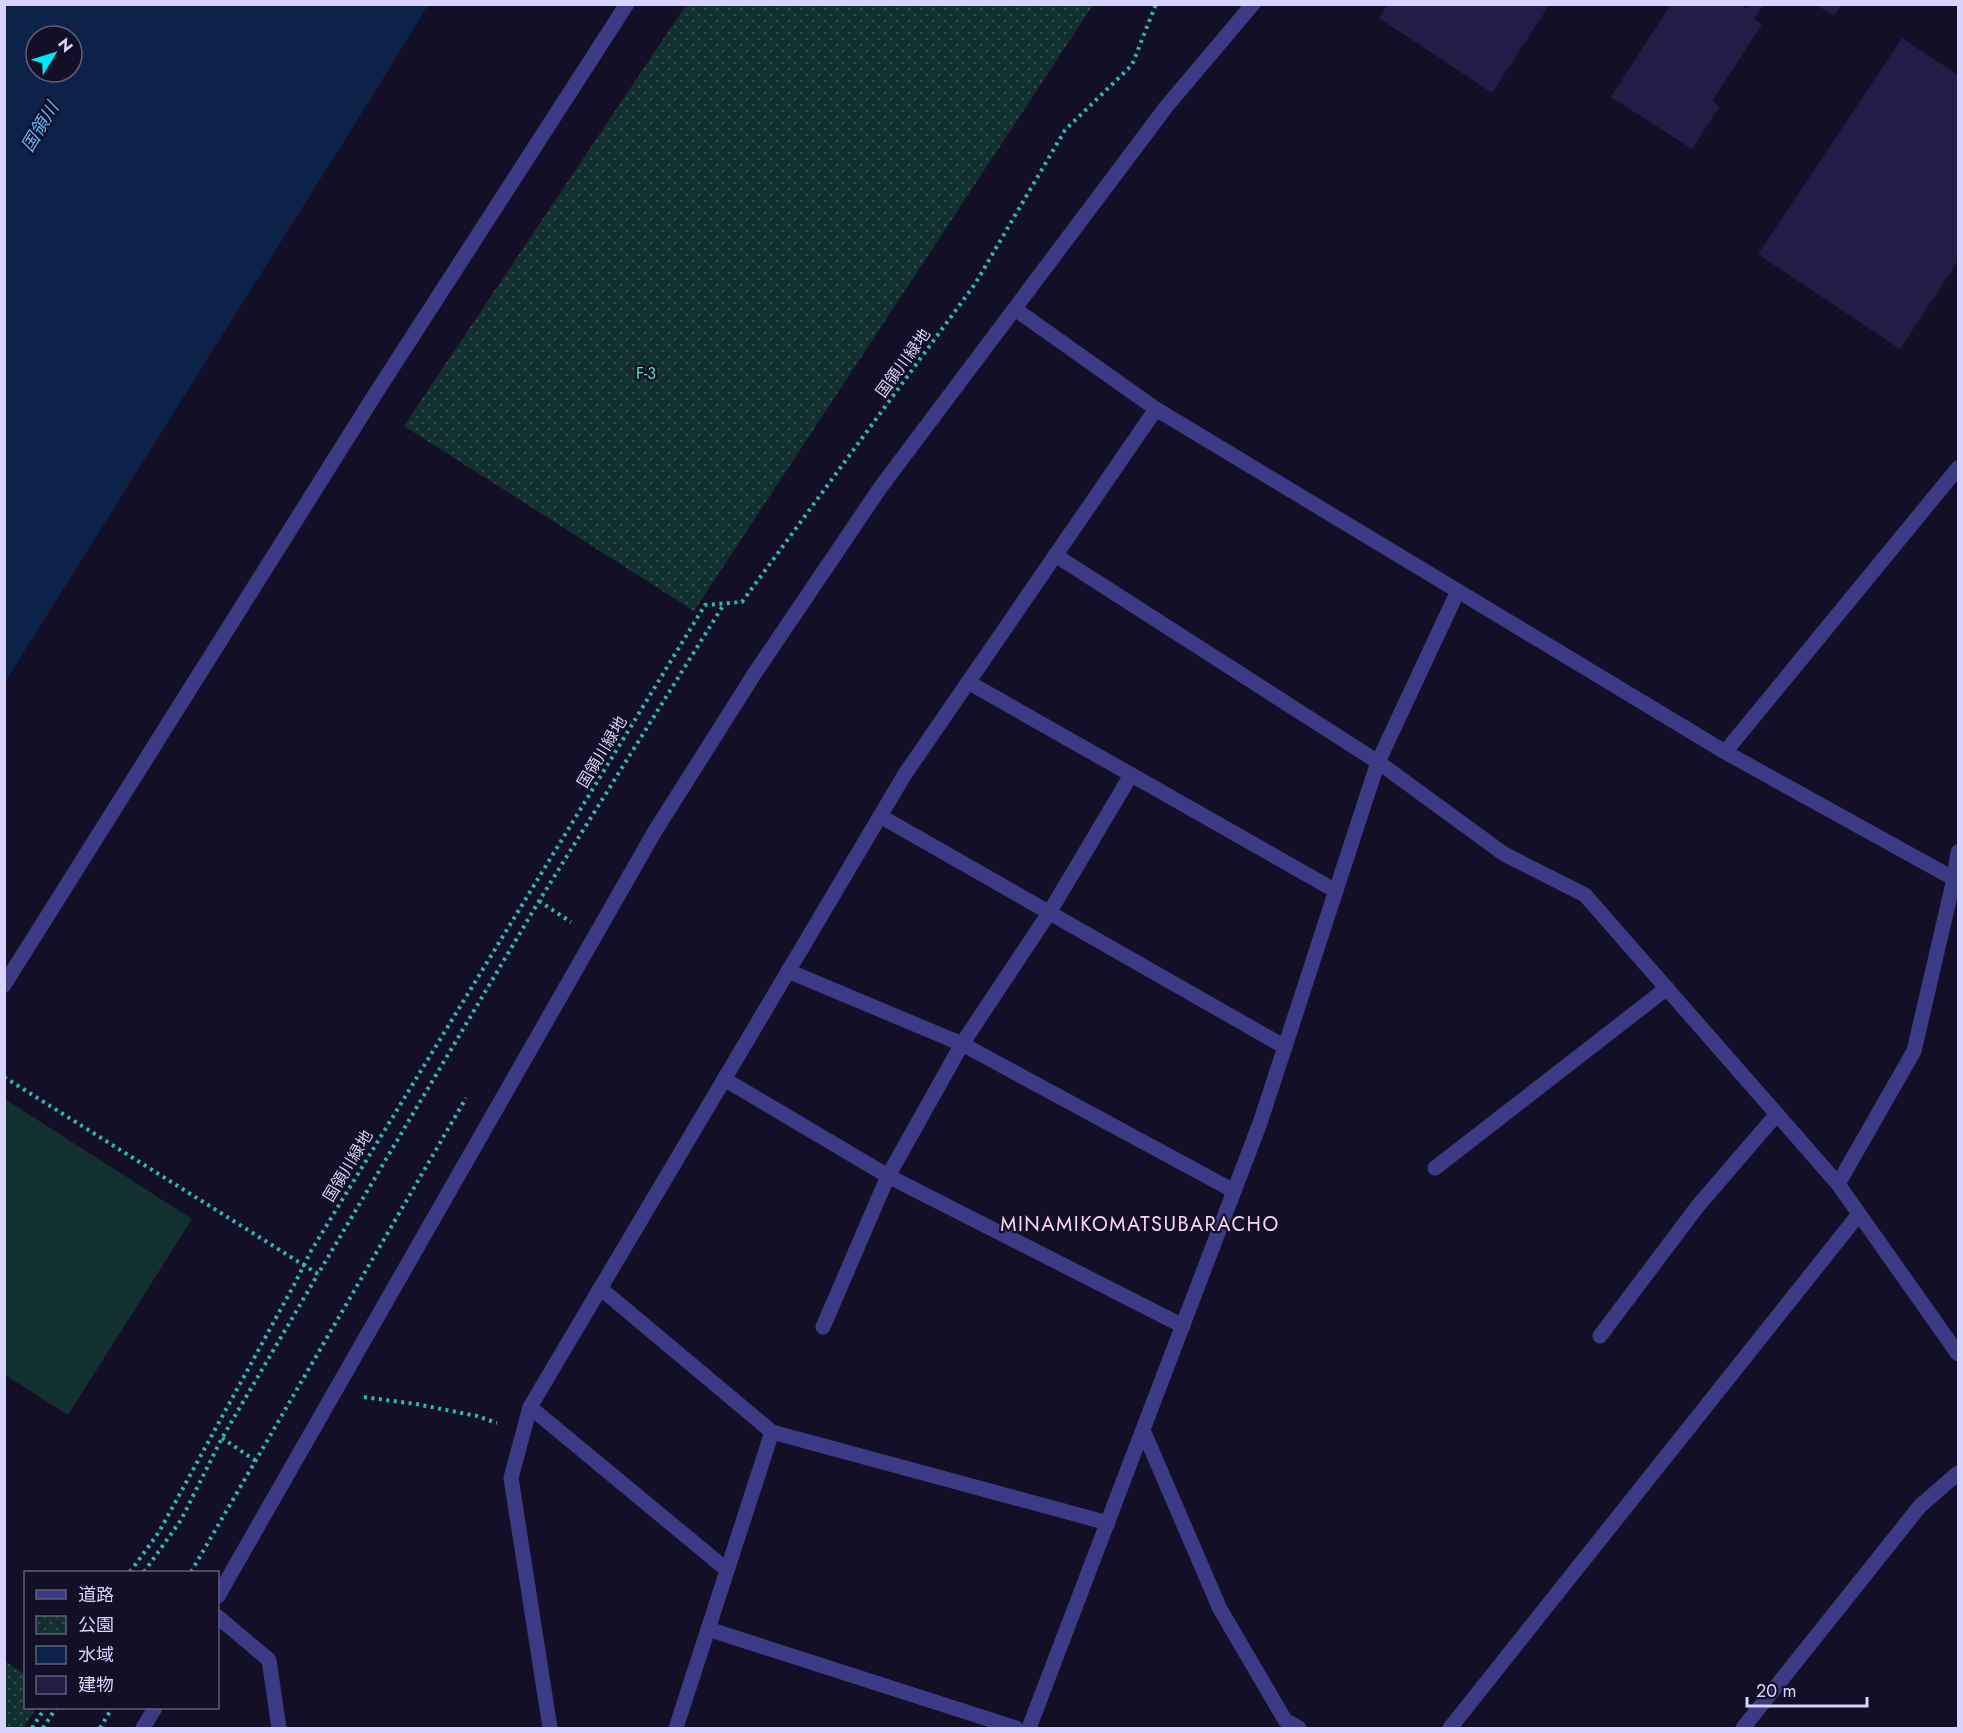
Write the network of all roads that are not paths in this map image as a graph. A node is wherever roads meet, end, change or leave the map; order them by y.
1 (627, 4) edge
2 (1253, 4) edge
3 (1015, 309) junction
4 (1156, 409) junction
5 (1959, 468) edge
6 (1055, 555) junction
7 (1458, 591) junction
8 (968, 682) junction
9 (1725, 752) junction
10 (1378, 762) junction
11 (1131, 775) junction
12 (880, 816) junction
13 (1959, 852) edge
14 (1956, 880) edge
15 (1336, 891) junction
16 (1049, 913) junction
17 (788, 971) junction
18 (4, 985) edge
19 (1667, 988) junction
20 (962, 1044) junction
21 (1285, 1047) junction
22 (724, 1079) junction
23 (1777, 1114) junction
24 (1435, 1168) dead end
25 (888, 1176) junction
26 (1838, 1184) junction
27 (1234, 1191) junction
28 (1859, 1214) junction
29 (600, 1288) junction
30 (1182, 1326) junction
31 (823, 1327) dead end
32 (1600, 1336) dead end
33 (1959, 1354) edge
34 (530, 1407) junction
35 (1143, 1430) junction
36 (772, 1432) junction
37 (1959, 1473) edge
38 (1107, 1523) junction
39 (727, 1570) junction
40 (219, 1594) edge
41 (219, 1618) edge
42 (708, 1629) junction
43 (154, 1709) edge
44 (143, 1728) edge
45 (279, 1728) edge
46 (550, 1728) edge
47 (675, 1728) edge
48 (1016, 1728) edge
49 (1029, 1728) edge
50 (1299, 1728) edge
51 (1450, 1728) edge
52 (1743, 1728) edge

1 - 18 street
2 - 3 street
3 - 4 street
3 - 40 street
4 - 6 street
4 - 7 street
5 - 9 street
6 - 8 street
6 - 10 street
7 - 9 street
7 - 10 street
8 - 11 street
8 - 12 street
9 - 14 street
10 - 15 street
10 - 19 street
11 - 15 street
11 - 16 street
12 - 16 street
12 - 17 street
13 - 14 street
14 - 26 street
15 - 21 street
16 - 20 street
16 - 21 street
17 - 20 street
17 - 22 street
19 - 23 street
19 - 24 street
20 - 25 street
20 - 27 street
21 - 27 street
22 - 25 street
22 - 29 street
23 - 26 street
23 - 32 street
25 - 30 street
25 - 31 street
26 - 28 street
27 - 30 street
28 - 33 street
28 - 51 street
29 - 34 street
29 - 36 street
30 - 35 street
34 - 39 street
34 - 46 street
35 - 38 street
35 - 50 street
36 - 38 street
36 - 39 street
37 - 52 street
38 - 49 street
39 - 42 street
41 - 45 street
42 - 47 street
42 - 48 street
43 - 44 street

